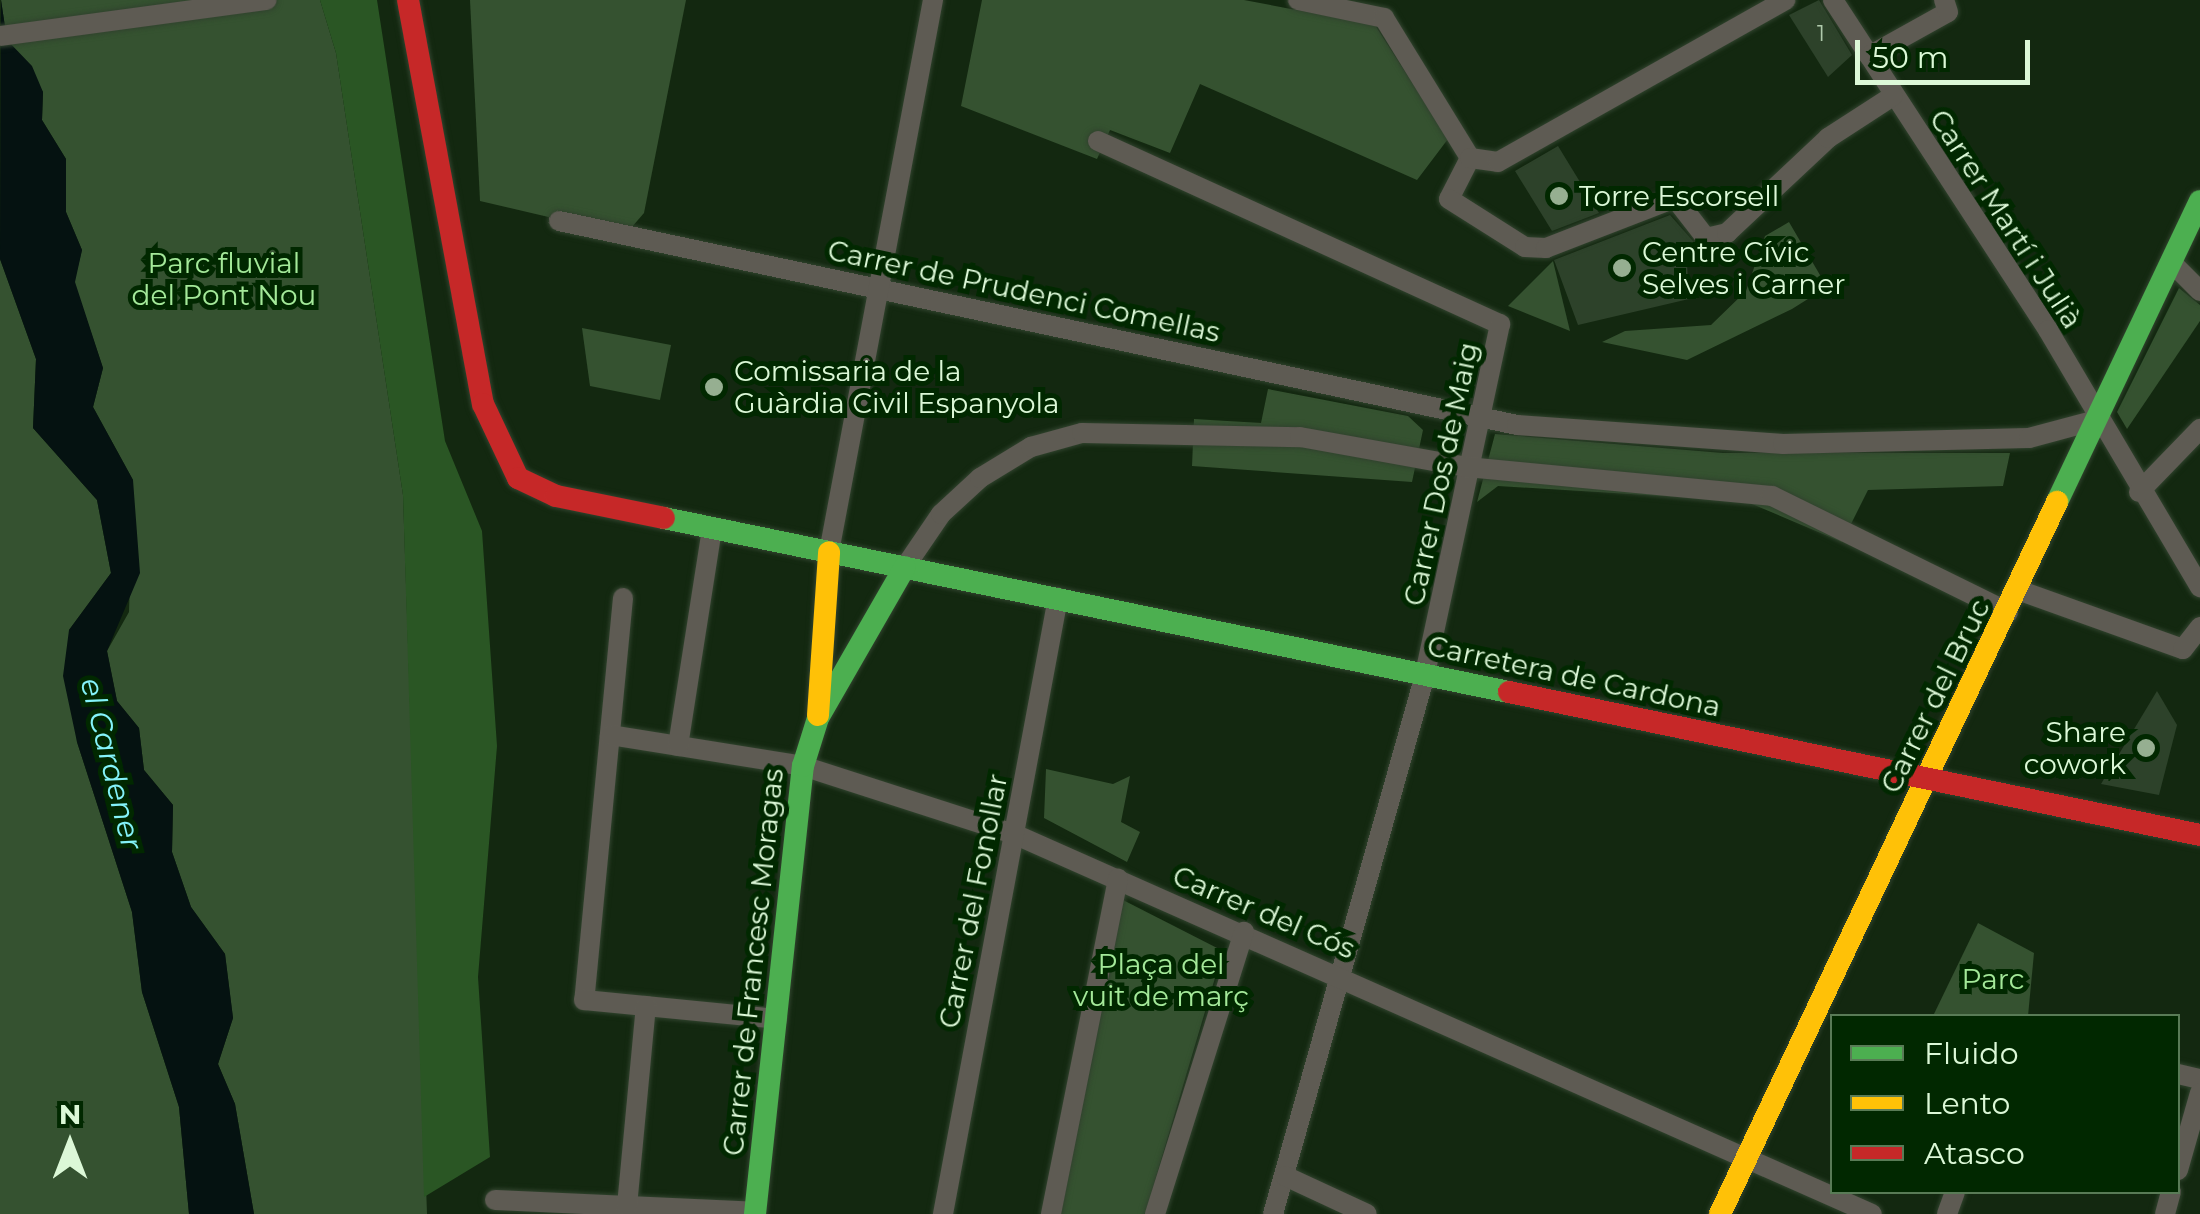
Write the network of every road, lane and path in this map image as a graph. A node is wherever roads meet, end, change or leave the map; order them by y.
1 (267, 0) edge
2 (934, 0) edge
3 (1298, 0) edge
4 (1786, 0) edge
5 (1834, 0) edge
6 (1944, 0) edge
7 (410, 1) edge
8 (0, 36) edge
9 (1869, 56) junction
10 (1893, 96) junction
11 (1098, 141) dead end
12 (1470, 158) junction
13 (2200, 201) edge
14 (559, 221) dead end
15 (2172, 262) junction
16 (877, 287) junction
17 (2200, 291) edge
18 (1476, 418) junction
19 (2096, 420) junction
20 (2200, 429) edge
21 (1466, 467) junction
22 (2139, 492) junction
23 (712, 529) junction
24 (830, 552) junction
25 (905, 566) junction
26 (2200, 587) edge
27 (2018, 590) junction
28 (623, 598) dead end
29 (1058, 598) junction
30 (2008, 612) junction
31 (2200, 627) edge
32 (1425, 675) junction
33 (818, 718) junction
34 (610, 736) junction
35 (678, 746) junction
36 (803, 766) junction
37 (1928, 780) junction
38 (1014, 834) junction
39 (2200, 835) edge
40 (1118, 879) junction
41 (1244, 932) junction
42 (1345, 976) junction
43 (646, 1006) junction
44 (777, 1019) junction
45 (2200, 1093) edge
46 (1746, 1158) junction
47 (2180, 1163) edge
48 (1285, 1176) junction
49 (495, 1200) dead end
50 (626, 1206) junction
51 (756, 1213) edge
52 (943, 1214) edge
53 (1051, 1214) edge
54 (1155, 1214) edge
55 (1273, 1214) edge
56 (1367, 1214) edge
57 (1720, 1214) edge
58 (1872, 1214) edge

1 - 8 street
2 - 16 street
3 - 12 street
4 - 12 street
5 - 9 street, Carrer Martí i Julià
6 - 9 street
7 - 23 main road, Carretera de Cardona
9 - 10 street, Carrer Martí i Julià
10 - 12 street
10 - 19 street, Carrer Martí i Julià
11 - 18 street, Carrer Dos de Maig
13 - 15 main road, Carrer del Bruc
14 - 16 street, Carrer de Prudenci Comellas
15 - 17 street
15 - 19 main road, Carrer del Bruc
16 - 18 street, Carrer de Prudenci Comellas
16 - 24 street
18 - 19 street, Carrer de Prudenci Comellas
18 - 21 street, Carrer Dos de Maig
19 - 22 street, Carrer Martí i Julià
19 - 27 main road, Carrer del Bruc
20 - 22 street
21 - 25 street
21 - 30 street
21 - 32 street, Carrer Dos de Maig
22 - 26 street, Carrer Martí i Julià
23 - 24 main road, Carretera de Cardona
23 - 35 street
24 - 25 main road, Carretera de Cardona
24 - 33 main road, Carrer de Francesc Moragas
25 - 29 main road, Carretera de Cardona
25 - 33 main road, Carrer de Francesc Moragas
27 - 30 main road, Carrer del Bruc
27 - 31 street
28 - 34 street
29 - 32 main road, Carretera de Cardona
29 - 38 street, Carrer del Fonollar
30 - 37 main road, Carrer del Bruc
32 - 37 main road, Carretera de Cardona
32 - 42 street, Carrer Dos de Maig
33 - 36 main road, Carrer de Francesc Moragas
34 - 35 street, Carrer del Cós
34 - 43 street
35 - 36 street, Carrer del Cós
36 - 38 street, Carrer del Cós
36 - 44 main road, Carrer de Francesc Moragas
37 - 39 main road, Carretera de Cardona
37 - 46 main road, Carrer del Bruc
38 - 40 street, Carrer del Cós
38 - 52 street, Carrer del Fonollar
40 - 41 street, Carrer del Cós
40 - 53 street
41 - 42 street, Carrer del Cós
41 - 54 street
42 - 46 street, Carrer del Cós
42 - 48 street, Carrer Dos de Maig
43 - 44 street
43 - 50 street
44 - 51 main road, Carrer de Francesc Moragas
45 - 47 street
46 - 57 main road, Carrer del Bruc
46 - 58 street, Carrer del Cós
48 - 55 street, Carrer Dos de Maig
48 - 56 street
49 - 50 street
50 - 51 street

